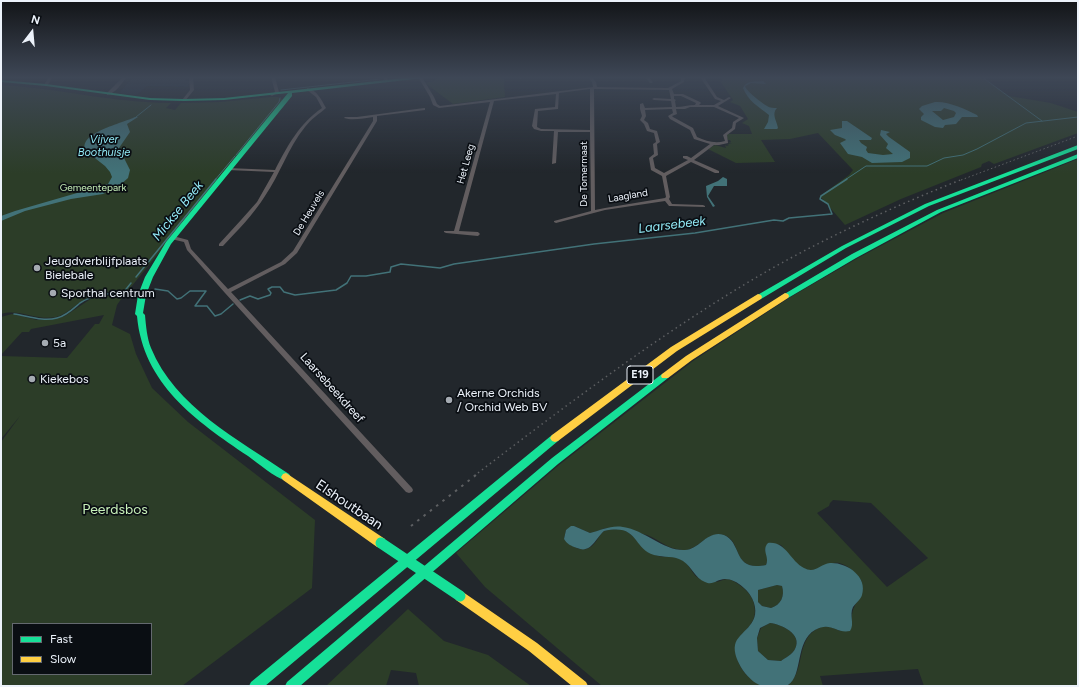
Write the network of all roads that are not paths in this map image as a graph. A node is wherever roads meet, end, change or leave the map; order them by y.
1 (276, 109) edge
2 (323, 109) edge
3 (424, 109) dead end
4 (490, 109) edge
5 (545, 109) edge
6 (593, 109) edge
7 (643, 109) edge
8 (674, 109) edge
9 (722, 109) edge
10 (375, 115) junction
11 (346, 118) dead end
12 (556, 130) junction
13 (592, 131) junction
14 (713, 144) junction
15 (1078, 147) edge
16 (1078, 156) edge
17 (685, 157) dead end
18 (691, 160) junction
19 (554, 163) dead end
20 (228, 169) junction
21 (277, 171) junction
22 (717, 172) dead end
23 (664, 175) junction
24 (666, 199) junction
25 (703, 206) dead end
26 (593, 212) junction
27 (556, 222) dead end
28 (446, 232) dead end
29 (456, 232) junction
30 (478, 234) dead end
31 (174, 238) junction
32 (221, 245) dead end
33 (227, 292) junction
34 (409, 490) dead end
35 (255, 686) edge
36 (291, 686) edge
37 (582, 686) edge

1 - 20 main road, Elshoutbaan
2 - 21 street
3 - 10 street
4 - 29 street, Het Leeg
5 - 12 street
6 - 13 street, De Tomermaat
7 - 23 street
8 - 14 street
9 - 14 street
10 - 11 street
10 - 33 street, De Heuvels
12 - 13 street
12 - 19 street
13 - 26 street, De Tomermaat
14 - 18 street
15 - 35 main road, E19
16 - 36 main road, E19
17 - 18 street
18 - 22 street
18 - 23 street
20 - 21 street
20 - 31 main road, Elshoutbaan
21 - 32 street
23 - 24 street
24 - 25 street, Laagland
24 - 26 street, Laagland
26 - 27 street, Laagland
28 - 29 street
29 - 30 street
31 - 33 street
31 - 37 main road, Elshoutbaan, bridge
33 - 34 street, Laarsebeekdreef

